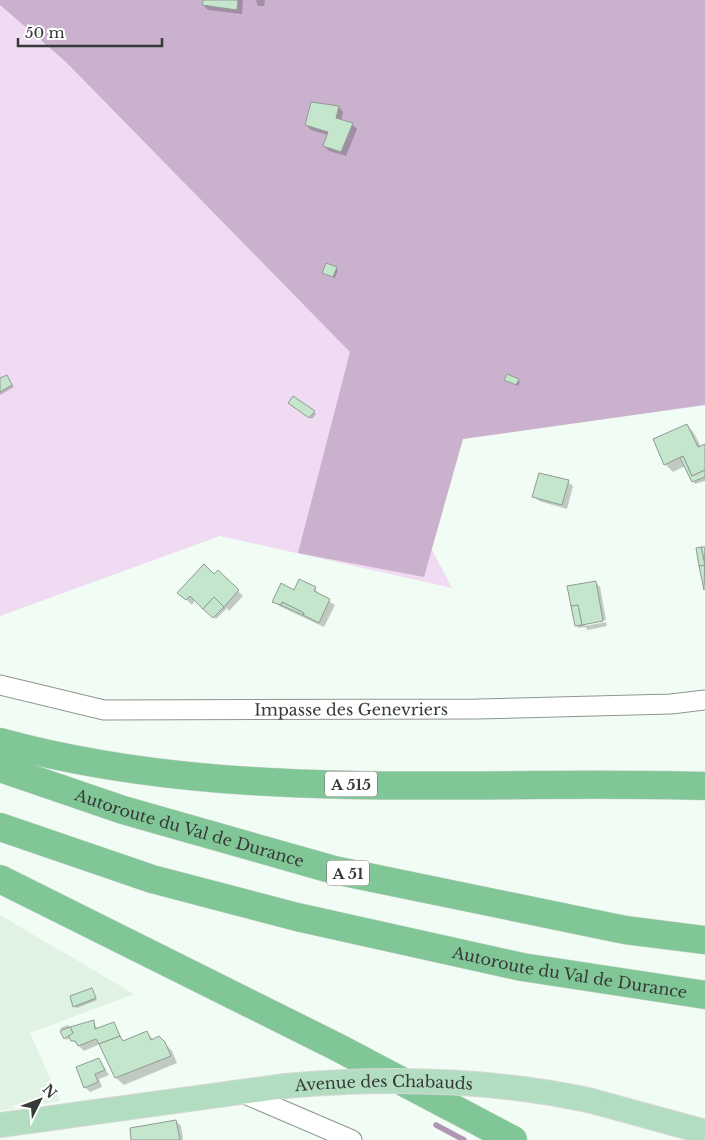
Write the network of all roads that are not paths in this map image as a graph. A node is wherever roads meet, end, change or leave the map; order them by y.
1 (0, 686) edge
2 (705, 700) edge
3 (0, 742) edge
4 (0, 768) edge
5 (705, 786) edge
6 (0, 827) edge
7 (0, 879) edge
8 (705, 940) edge
9 (705, 995) edge
10 (240, 1092) junction
11 (477, 1119) junction
12 (0, 1125) edge
13 (705, 1132) edge
14 (352, 1140) edge
15 (513, 1140) edge
16 (523, 1140) edge

1 - 2 street, Impasse des Genevriers
3 - 5 highway, A 515
4 - 8 highway, Autoroute du Val de Durance / A 51
6 - 9 highway, Autoroute du Val de Durance
7 - 11 highway
10 - 12 main road, Avenue des Chabauds
10 - 13 main road, Avenue des Chabauds, bridge
10 - 14 street
11 - 15 highway
11 - 16 highway

